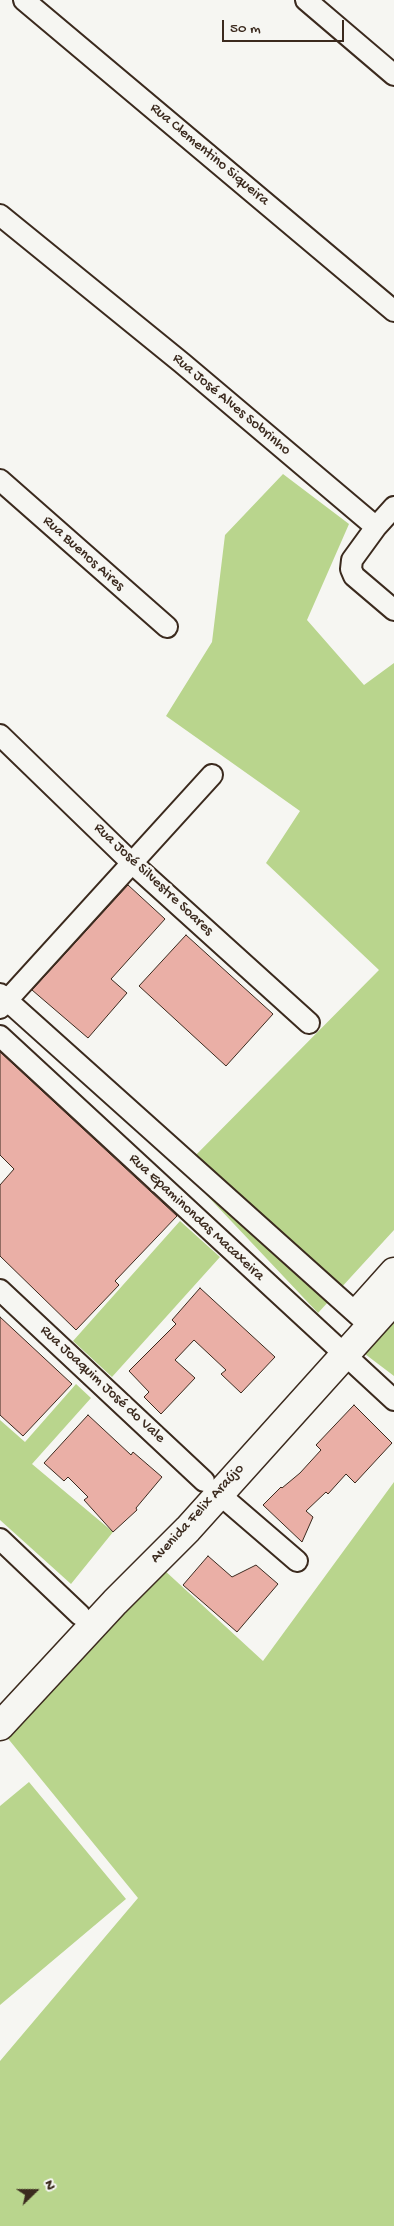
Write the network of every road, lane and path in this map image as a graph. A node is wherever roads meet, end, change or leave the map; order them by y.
1 (24, 0) edge
2 (306, 0) edge
3 (394, 75) edge
4 (0, 215) edge
5 (394, 311) edge
6 (0, 480) edge
7 (394, 507) edge
8 (376, 527) junction
9 (394, 610) edge
10 (167, 628) dead end
11 (0, 735) edge
12 (212, 776) dead end
13 (132, 862) junction
14 (2, 1001) edge
15 (309, 1023) dead end
16 (0, 1036) edge
17 (394, 1272) edge
18 (0, 1290) edge
19 (394, 1300) edge
20 (363, 1320) junction
21 (337, 1349) junction
22 (394, 1400) edge
23 (211, 1487) junction
24 (0, 1539) edge
25 (297, 1562) dead end
26 (80, 1615) junction
27 (0, 1698) edge
28 (0, 1726) edge

1 - 5 street, Rua Clementino Siqueira
2 - 3 street
4 - 8 street, Rua José Alves Sobrinho
6 - 10 street, Rua Buenos Aires
7 - 8 street
8 - 9 street
11 - 13 street, Rua José Silvestre Soares
12 - 13 street
13 - 14 street
13 - 15 street, Rua José Silvestre Soares
14 - 20 street
16 - 21 street, Rua Epaminondas Macaxeira
17 - 20 main road, Avenida Felix Araújo
18 - 23 street, Rua Joaquim José do Vale
19 - 20 main road, Avenida Felix Araújo
20 - 21 main road, Avenida Felix Araújo
21 - 22 street, Rua Epaminondas Macaxeira
21 - 23 main road, Avenida Felix Araújo
23 - 25 street, Rua Joaquim José do Vale
23 - 26 main road, Avenida Felix Araújo
23 - 28 main road, Avenida Felix Araújo
24 - 26 street
26 - 27 main road, Avenida Felix Araújo

